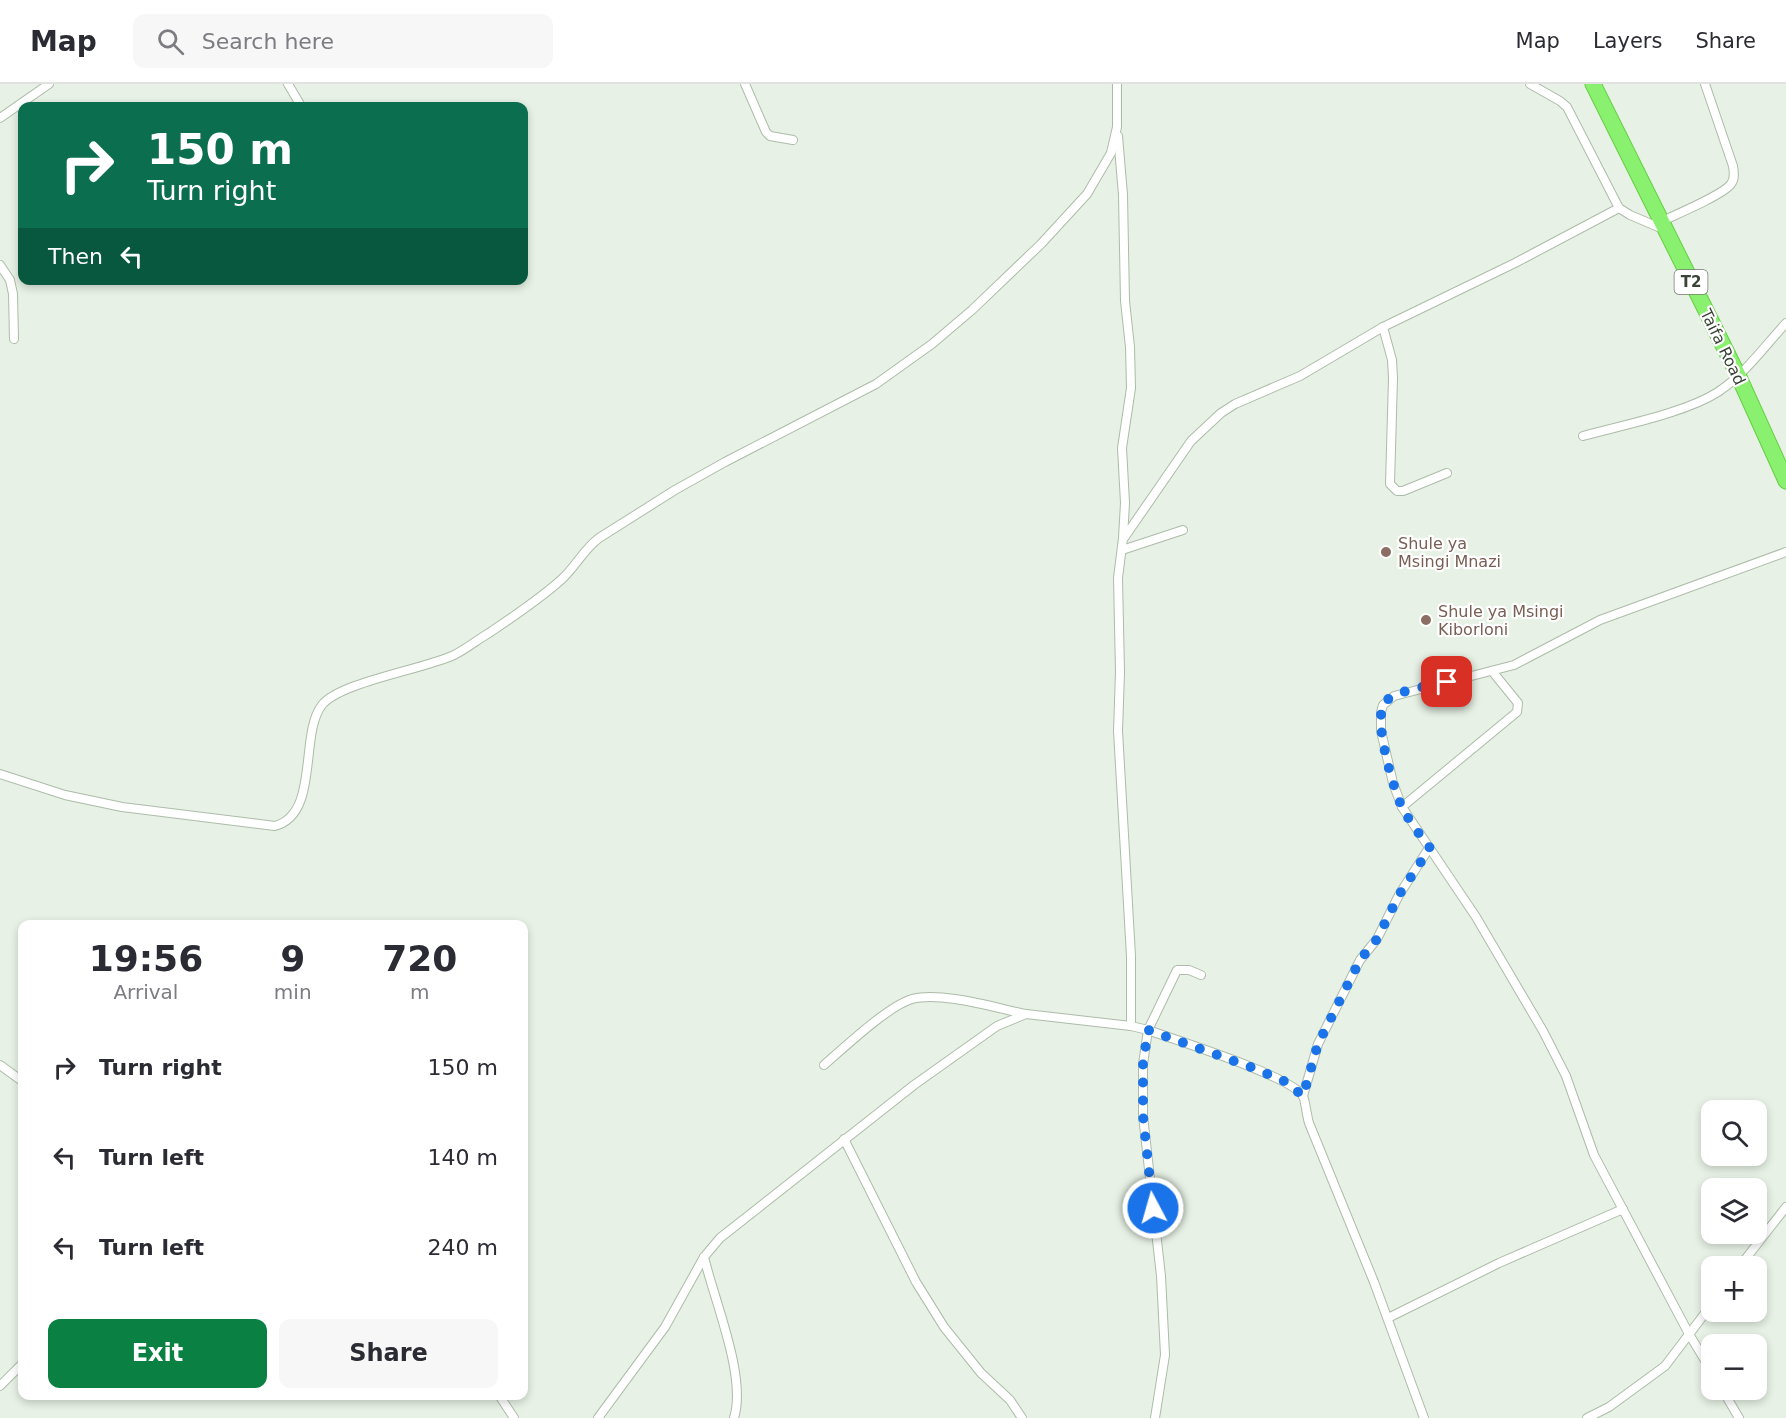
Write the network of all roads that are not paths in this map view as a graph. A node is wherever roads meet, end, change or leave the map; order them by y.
1 (49, 84) edge
2 (288, 84) edge
3 (745, 84) edge
4 (1117, 84) edge
5 (1530, 84) edge
6 (1593, 84) edge
7 (1705, 84) edge
8 (23, 102) edge
9 (299, 102) edge
10 (18, 106) edge
11 (0, 118) edge
12 (1118, 127) junction
13 (793, 140) dead end
14 (1619, 208) junction
15 (1662, 226) junction
16 (0, 265) edge
17 (1786, 323) edge
18 (1383, 327) junction
19 (14, 339) dead end
20 (1737, 375) junction
21 (1583, 436) dead end
22 (1447, 473) dead end
23 (1786, 482) edge
24 (1183, 530) dead end
25 (1123, 538) junction
26 (1122, 550) junction
27 (1786, 552) edge
28 (1492, 671) junction
29 (0, 774) edge
30 (1402, 807) junction
31 (1430, 848) junction
32 (1201, 975) dead end
33 (1026, 1014) junction
34 (1131, 1026) junction
35 (1148, 1030) junction
36 (0, 1065) edge
37 (824, 1065) dead end
38 (18, 1078) edge
39 (1303, 1096) junction
40 (844, 1139) junction
41 (1786, 1207) edge
42 (1623, 1209) junction
43 (1748, 1256) edge
44 (704, 1257) junction
45 (1388, 1318) junction
46 (1701, 1318) edge
47 (1689, 1334) junction
48 (1701, 1354) edge
49 (18, 1368) edge
50 (0, 1386) edge
51 (502, 1400) edge
52 (1728, 1400) edge
53 (514, 1418) edge
54 (598, 1418) edge
55 (734, 1418) edge
56 (1022, 1418) edge
57 (1155, 1418) edge
58 (1424, 1418) edge
59 (1587, 1418) edge
60 (1739, 1418) edge

1 - 8 street
2 - 9 street
3 - 13 street
4 - 12 street
5 - 14 street
6 - 15 highway, Taifa Road / T2
7 - 15 street
10 - 11 street
12 - 25 street
12 - 29 street
14 - 15 street
14 - 18 street
15 - 20 highway, Taifa Road / T2
16 - 19 street
17 - 20 street
18 - 22 street
18 - 25 street
20 - 21 street
20 - 23 highway, Taifa Road / T2
24 - 26 street
25 - 26 street
26 - 34 street
27 - 28 street
28 - 30 street
28 - 30 street
30 - 31 street
31 - 39 street
31 - 42 street
32 - 35 street
33 - 34 street
33 - 37 street
33 - 40 street
34 - 35 street
35 - 39 street
35 - 57 street
36 - 38 street
39 - 45 street
40 - 44 street
40 - 56 street
41 - 43 street
42 - 45 street
42 - 47 street
44 - 54 street
44 - 55 street
45 - 58 street
46 - 47 street
47 - 48 street
47 - 59 street
49 - 50 street
51 - 53 street
52 - 60 street

